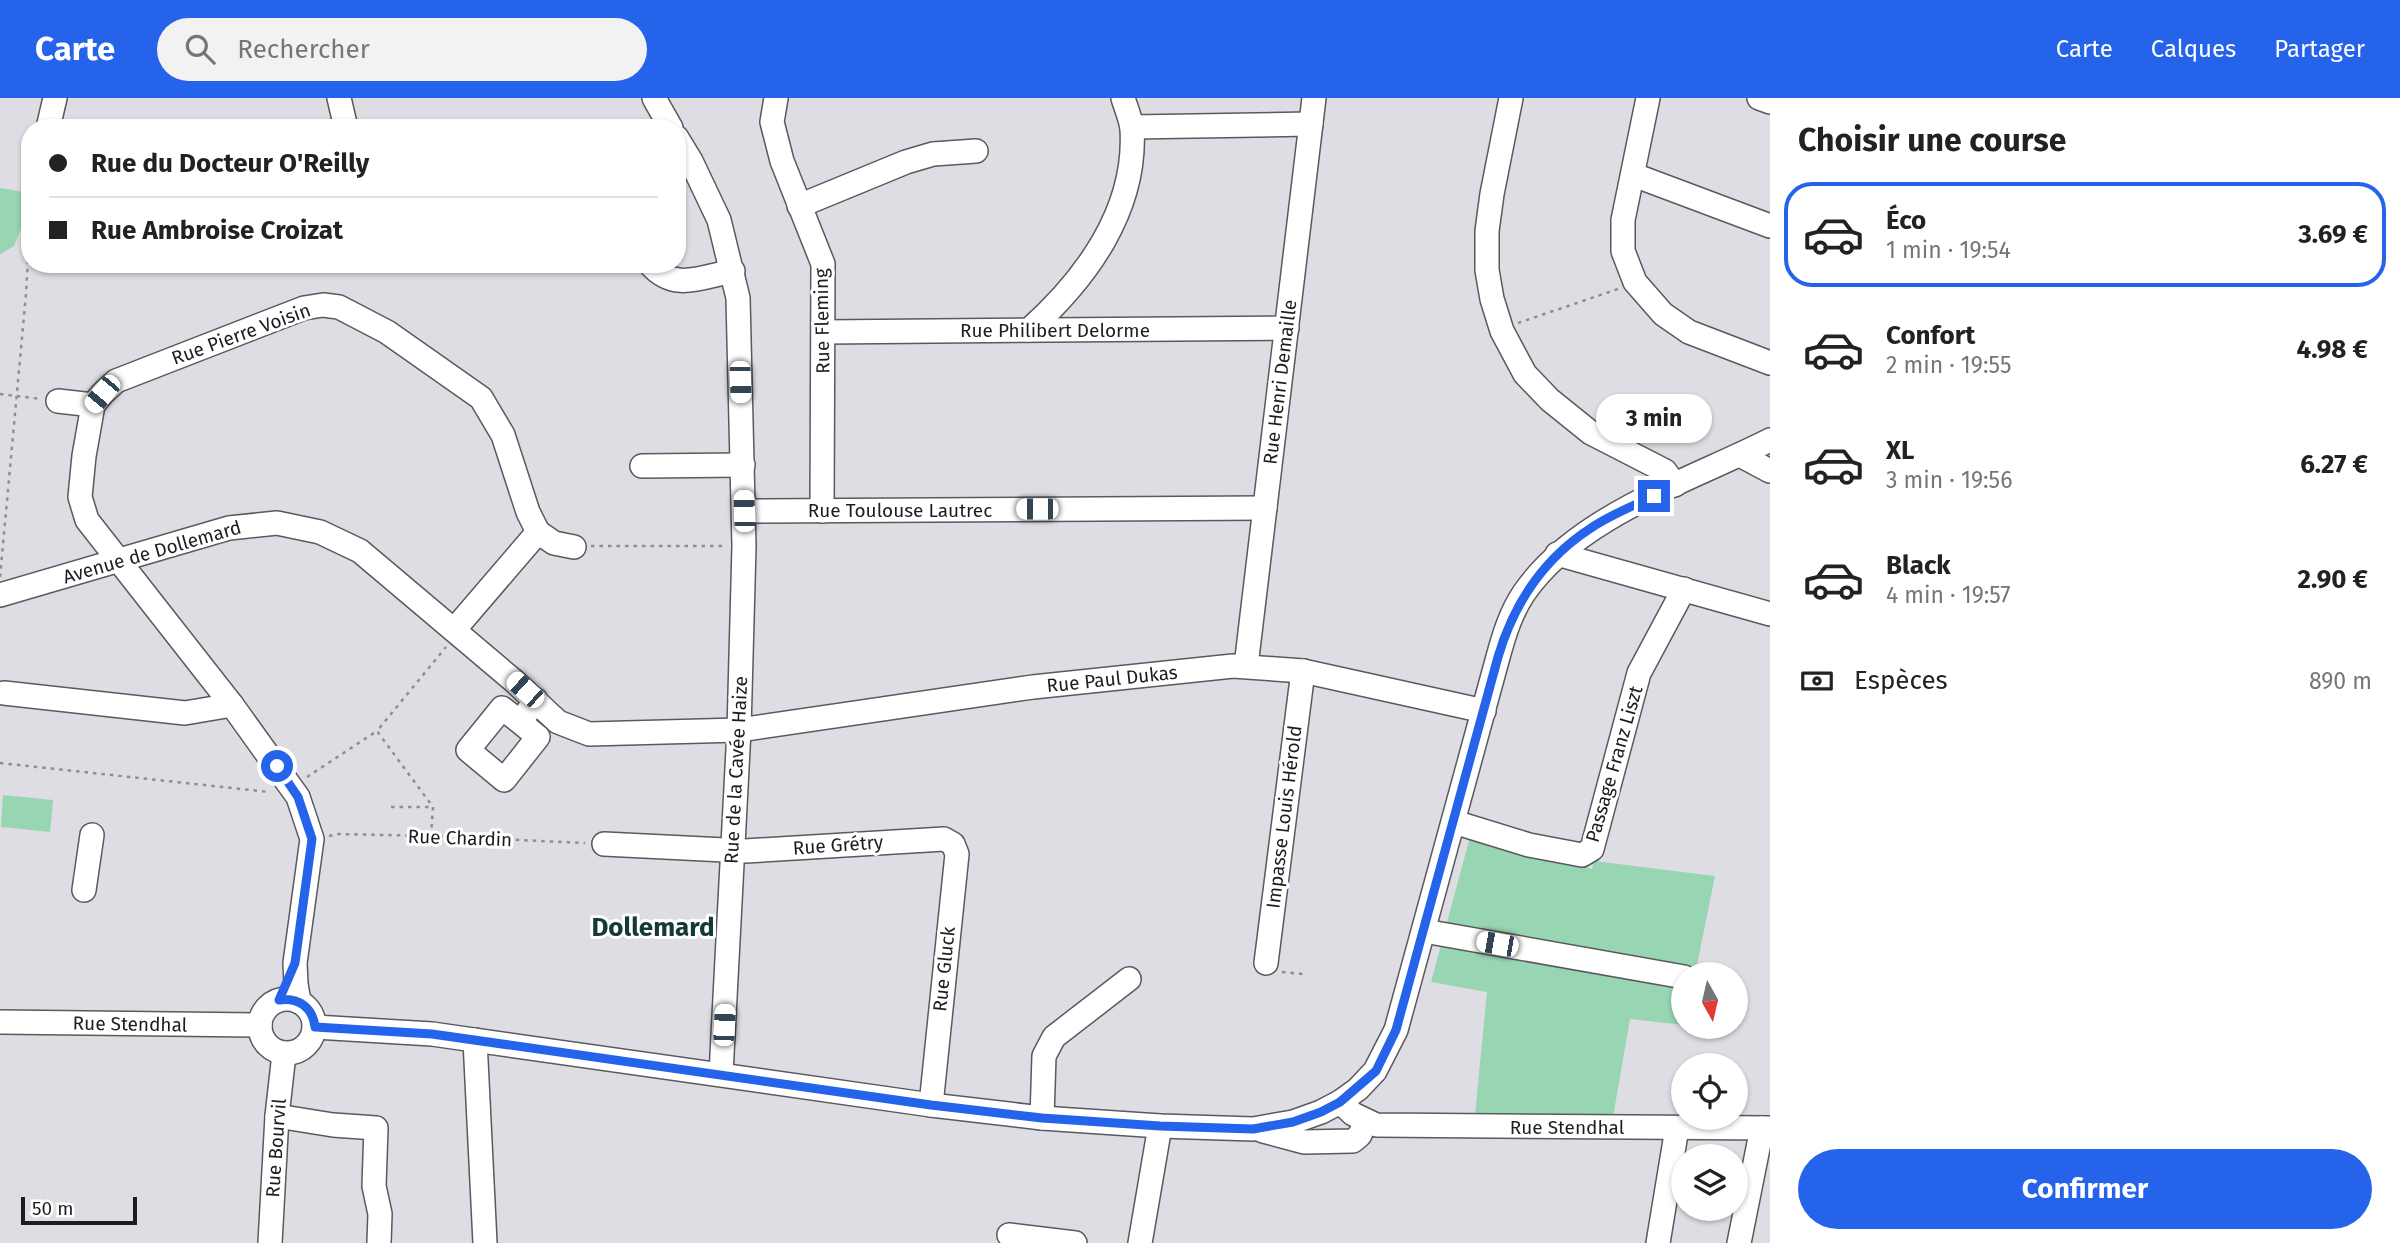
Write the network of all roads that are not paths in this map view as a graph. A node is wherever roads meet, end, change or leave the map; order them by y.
1 (55, 98) edge
2 (339, 98) edge
3 (654, 98) edge
4 (776, 98) edge
5 (1124, 98) edge
6 (1314, 98) edge
7 (1511, 98) edge
8 (1648, 98) edge
9 (1759, 98) edge
10 (1770, 102) edge
11 (50, 119) edge
12 (344, 119) edge
13 (666, 119) edge
14 (1311, 124) junction
15 (1132, 127) junction
16 (976, 151) dead end
17 (686, 153) edge
18 (1634, 175) junction
19 (799, 206) junction
20 (1770, 226) edge
21 (733, 271) junction
22 (657, 273) edge
23 (1287, 328) junction
24 (1029, 330) junction
25 (824, 332) junction
26 (1770, 363) edge
27 (58, 401) road end
28 (93, 405) junction
29 (1770, 440) edge
30 (1740, 455) junction
31 (743, 465) junction
32 (642, 466) dead end
33 (1770, 471) edge
34 (1675, 485) junction
35 (1265, 508) junction
36 (744, 511) junction
37 (822, 511) junction
38 (538, 532) junction
39 (574, 547) road end
40 (1557, 555) junction
41 (121, 560) junction
42 (1684, 589) junction
43 (0, 595) edge
44 (1770, 614) edge
45 (456, 631) junction
46 (1246, 666) junction
47 (1303, 671) junction
48 (4, 692) dead end
49 (536, 700) junction
50 (232, 705) junction
51 (1484, 711) junction
52 (520, 722) dead end
53 (738, 730) junction
54 (1454, 822) junction
55 (92, 835) dead end
56 (944, 839) joint
57 (604, 844) road end
58 (732, 851) junction
59 (84, 890) dead end
60 (1424, 931) junction
61 (1266, 963) dead end
62 (1671, 975) edge
63 (1129, 979) dead end
64 (289, 1001) junction
65 (0, 1022) edge
66 (260, 1026) junction
67 (315, 1027) junction
68 (475, 1040) junction
69 (285, 1054) junction
70 (721, 1074) junction
71 (1340, 1102) junction
72 (931, 1105) junction
73 (276, 1116) junction
74 (1042, 1118) junction
75 (1364, 1121) junction
76 (1160, 1126) junction
77 (1671, 1128) edge
78 (1748, 1128) edge
79 (1766, 1128) edge
80 (1253, 1129) junction
81 (1677, 1130) edge
82 (1009, 1235) dead end
83 (270, 1243) edge
84 (379, 1243) edge
85 (485, 1243) edge
86 (1068, 1243) edge
87 (1140, 1243) edge
88 (1658, 1243) edge
89 (1740, 1243) edge

1 - 11 street
2 - 12 street
3 - 13 street
4 - 19 street, Rue Fleming
5 - 15 street
6 - 14 street, Rue Henri Demaille
7 - 34 street
8 - 18 street
9 - 10 street
14 - 15 street
14 - 23 street, Rue Henri Demaille
15 - 24 street
16 - 19 street
17 - 21 street, Rue de la Cavée Haize
18 - 20 street
18 - 26 street
19 - 25 street, Rue Fleming
21 - 22 street
21 - 31 street, Rue de la Cavée Haize
23 - 24 street, Rue Philibert Delorme
23 - 35 street, Rue Henri Demaille
24 - 25 street, Rue Philibert Delorme
25 - 37 street, Rue Fleming
27 - 28 street
28 - 38 street, Rue Pierre Voisin
28 - 41 street
29 - 30 street
30 - 33 street
30 - 34 street
31 - 32 street
31 - 36 street, Rue de la Cavée Haize
34 - 40 street
35 - 37 street, Rue Toulouse Lautrec
35 - 46 street, Rue Henri Demaille
36 - 37 street, Rue Toulouse Lautrec
36 - 53 street, Rue de la Cavée Haize
38 - 39 street
38 - 45 street
40 - 42 street
40 - 51 street
41 - 43 street, Avenue de Dollemard
41 - 45 street, Avenue de Dollemard
41 - 50 street
42 - 44 street
42 - 54 street, Passage Franz Liszt
45 - 49 street, Avenue de Dollemard
46 - 47 street, Rue Paul Dukas
46 - 53 street, Rue Paul Dukas
47 - 51 street, Rue Paul Dukas
47 - 61 street, Impasse Louis Hérold
48 - 50 street
49 - 52 street
49 - 53 street, Avenue de Dollemard
50 - 64 street
51 - 54 street
53 - 58 street, Rue de la Cavée Haize
54 - 60 street
55 - 59 street
56 - 58 street, Rue Grétry
56 - 72 street, Rue Gluck
57 - 58 street
58 - 70 street, Rue de la Cavée Haize
60 - 62 street
60 - 71 street
63 - 74 street
64 - 66 street
64 - 67 street
65 - 66 street, Rue Stendhal
66 - 69 street
67 - 68 street
67 - 69 street
68 - 70 street
68 - 85 street
69 - 73 street, Rue Bourvil
70 - 72 street
71 - 75 street, Rue Stendhal
71 - 80 street
72 - 74 street
73 - 83 street, Rue Bourvil
73 - 84 street
74 - 76 street
75 - 77 street, Rue Stendhal
75 - 80 street
76 - 80 street
76 - 87 street
78 - 79 street, Rue Stendhal
79 - 89 street
81 - 88 street
82 - 86 street

